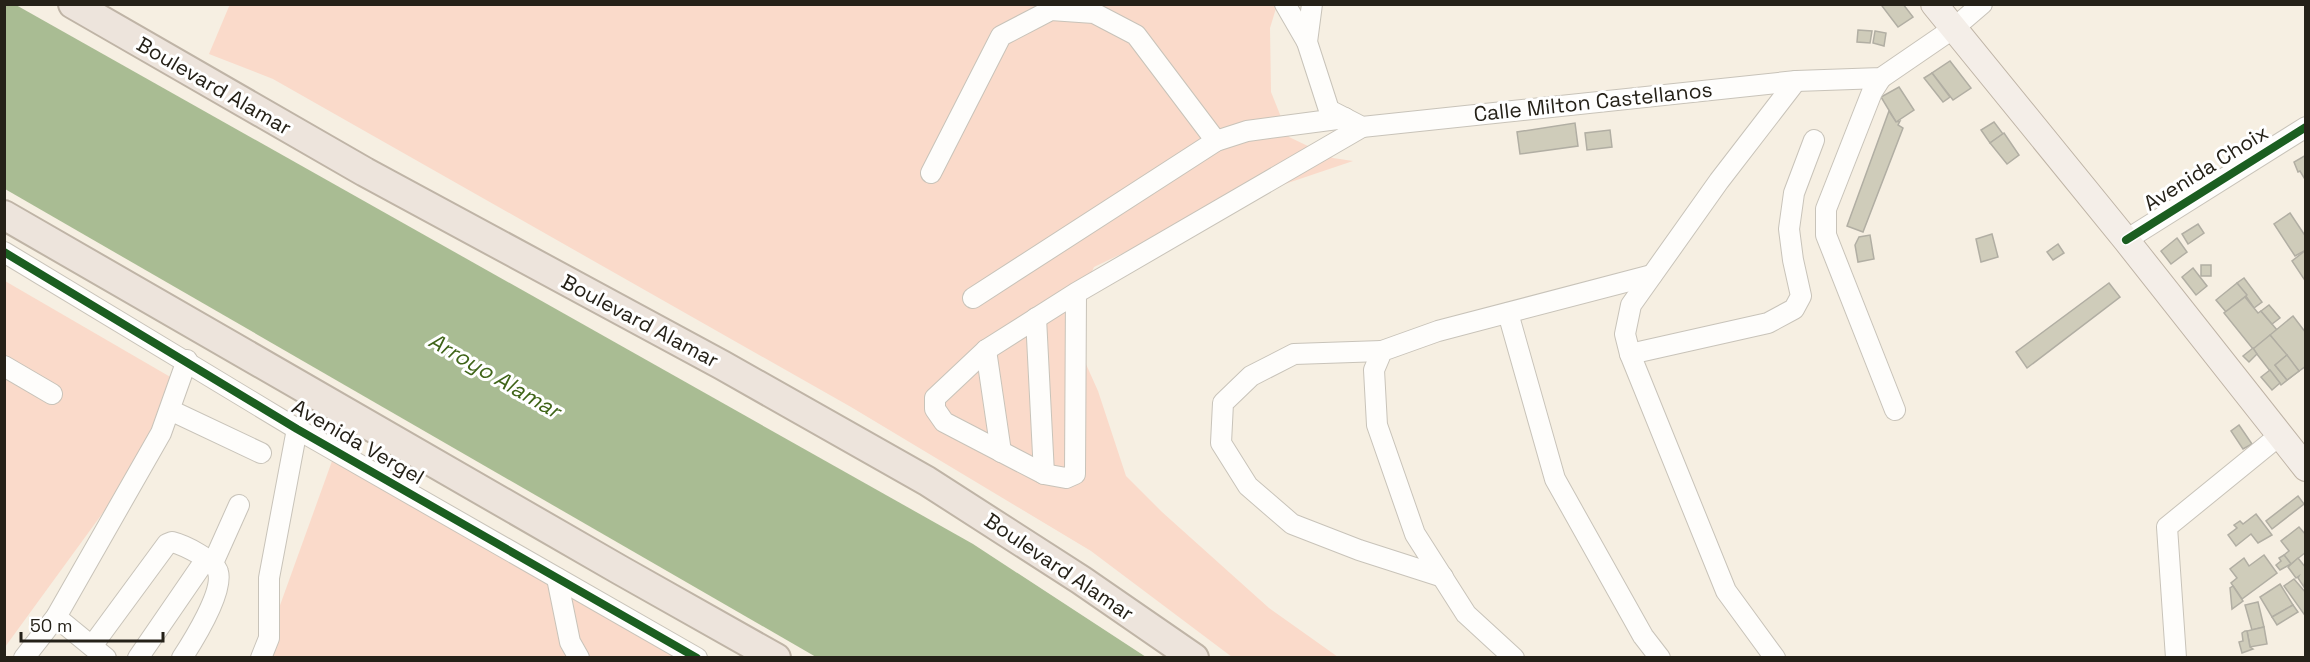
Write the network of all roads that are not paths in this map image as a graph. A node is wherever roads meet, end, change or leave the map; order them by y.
1 (73, 4) edge
2 (1285, 4) edge
3 (1312, 4) edge
4 (1934, 4) edge
5 (1982, 4) edge
6 (1954, 28) junction
7 (1307, 42) junction
8 (1881, 78) junction
9 (1796, 81) junction
10 (1354, 122) junction
11 (2306, 127) edge
12 (1814, 140) dead end
13 (1216, 141) junction
14 (931, 173) dead end
15 (4, 214) edge
16 (2126, 240) junction
17 (4, 252) edge
18 (1652, 275) junction
19 (1076, 293) junction
20 (973, 298) dead end
21 (1508, 313) junction
22 (1036, 318) junction
23 (986, 350) junction
24 (1382, 351) junction
25 (1630, 354) junction
26 (187, 360) junction
27 (4, 366) edge
28 (52, 394) dead end
29 (170, 410) junction
30 (1896, 410) dead end
31 (297, 429) junction
32 (2280, 435) junction
33 (1002, 452) junction
34 (261, 453) dead end
35 (2306, 468) edge
36 (1044, 474) junction
37 (239, 505) dead end
38 (209, 561) junction
39 (1443, 577) junction
40 (557, 578) junction
41 (56, 617) junction
42 (99, 652) edge
43 (27, 656) edge
44 (138, 657) edge
45 (183, 657) edge
46 (261, 657) edge
47 (579, 657) edge
48 (697, 657) edge
49 (776, 657) edge
50 (1194, 657) edge
51 (1514, 657) edge
52 (1659, 657) edge
53 (1775, 657) edge
54 (2176, 657) edge

1 - 50 highway, Boulevard Alamar
2 - 7 street
3 - 7 street
4 - 6 main road
5 - 6 street
6 - 8 street
6 - 16 main road
7 - 10 street
8 - 9 street, Calle Milton Castellanos
8 - 30 street
9 - 10 street, Calle Milton Castellanos
9 - 18 street
10 - 13 street, Calle Milton Castellanos
10 - 19 street
11 - 16 street, Avenida Choix
12 - 25 street
13 - 14 street
13 - 20 street, Calle Milton Castellanos
15 - 49 highway
16 - 32 main road
17 - 26 street, Avenida Vergel
18 - 21 street
18 - 25 street
19 - 22 street
19 - 36 street
21 - 24 street
21 - 52 street
22 - 23 street
22 - 36 street
23 - 33 street
23 - 33 street
24 - 39 street
24 - 39 street
25 - 53 street
26 - 29 street
26 - 31 street, Avenida Vergel
27 - 28 street
29 - 34 street
29 - 41 street
31 - 40 street, Avenida Vergel
31 - 46 street
32 - 35 main road
32 - 54 street
33 - 36 street
37 - 38 street
38 - 42 street
38 - 44 street
38 - 45 street
39 - 51 street
40 - 47 street
40 - 48 street, Avenida Vergel
41 - 42 street
41 - 43 street

